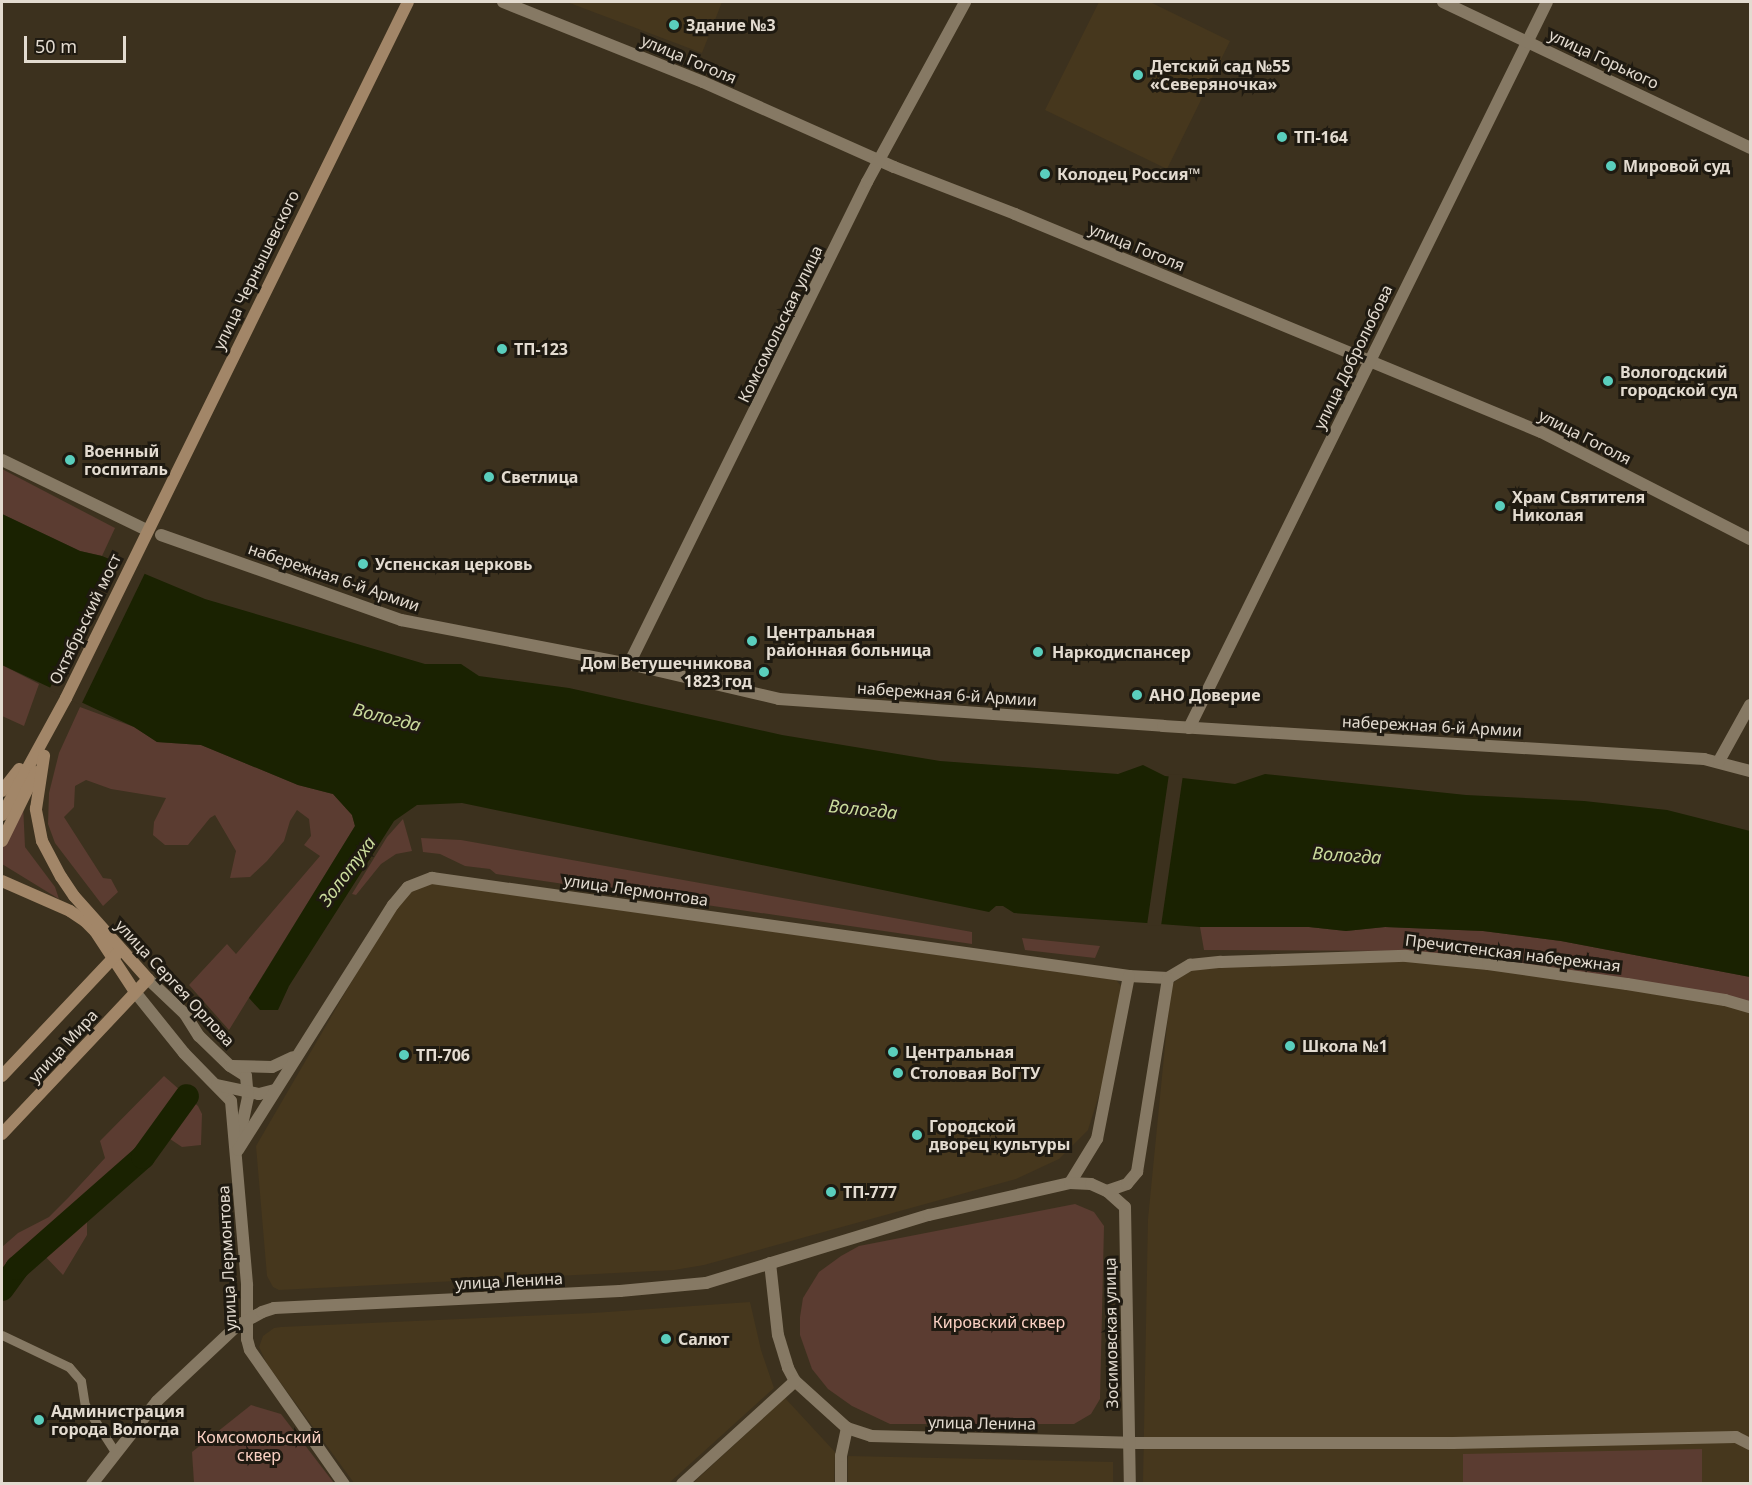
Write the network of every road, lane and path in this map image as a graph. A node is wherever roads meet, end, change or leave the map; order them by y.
1 (408, 2) edge
2 (503, 2) edge
3 (965, 2) edge
4 (1443, 2) edge
5 (1547, 2) edge
6 (1528, 42) junction
7 (1750, 148) edge
8 (880, 160) junction
9 (1370, 361) junction
10 (2, 460) edge
11 (147, 530) junction
12 (161, 535) joint
13 (1750, 539) edge
14 (135, 554) joint
15 (629, 664) junction
16 (65, 698) junction
17 (1750, 705) edge
18 (1189, 728) junction
19 (48, 729) junction
20 (44, 756) junction
21 (1719, 761) junction
22 (1750, 771) edge
23 (2, 791) edge
24 (2, 815) edge
25 (2, 841) edge
26 (2, 881) edge
27 (70, 910) junction
28 (95, 921) junction
29 (117, 954) junction
30 (1129, 976) junction
31 (1168, 978) junction
32 (148, 979) junction
33 (135, 992) junction
34 (1750, 1008) edge
35 (297, 1054) junction
36 (231, 1066) junction
37 (2, 1076) edge
38 (215, 1084) junction
39 (275, 1090) junction
40 (248, 1093) junction
41 (2, 1134) edge
42 (238, 1150) junction
43 (1070, 1183) junction
44 (1107, 1191) junction
45 (770, 1263) junction
46 (248, 1318) junction
47 (2, 1335) edge
48 (795, 1381) junction
49 (847, 1428) junction
50 (1130, 1443) junction
51 (1750, 1444) edge
52 (115, 1452) junction
53 (92, 1484) edge
54 (344, 1484) edge
55 (682, 1484) edge
56 (841, 1484) edge
57 (1130, 1484) edge

1 - 11 main road, улица Чернышевского
2 - 8 street, улица Гоголя
3 - 8 street, Комсомольская улица
4 - 6 street, улица Горького
5 - 6 street, улица Добролюбова
6 - 7 street, улица Горького
6 - 9 street, улица Добролюбова
8 - 9 street, улица Гоголя
8 - 15 street, Комсомольская улица
9 - 13 street, улица Гоголя
9 - 18 street, улица Добролюбова
10 - 11 street
11 - 12 street
11 - 14 main road, улица Чернышевского
12 - 15 street, набережная 6-й Армии
14 - 16 main road, Октябрьский мост
15 - 18 street, набережная 6-й Армии
16 - 19 main road
16 - 20 main road
17 - 21 street
18 - 21 street, набережная 6-й Армии
19 - 23 main road
19 - 24 main road
20 - 25 main road
20 - 28 main road
21 - 22 street, набережная 6-й Армии
26 - 27 main road, улица Сергея Орлова
27 - 28 main road
27 - 29 main road, улица Сергея Орлова
28 - 29 main road, улица Сергея Орлова
29 - 32 main road, улица Сергея Орлова
29 - 33 main road, улица Сергея Орлова
29 - 37 main road, улица Мира
30 - 31 street, Пречистенская набережная
30 - 35 street, улица Лермонтова
30 - 43 street
31 - 34 street, Пречистенская набережная
31 - 44 street
32 - 33 main road, улица Мира
32 - 36 street, улица Сергея Орлова
33 - 38 street, улица Сергея Орлова
33 - 41 main road, улица Мира
35 - 36 street
35 - 39 street, улица Лермонтова
36 - 38 street
36 - 40 street, улица Сергея Орлова
38 - 40 street
38 - 42 street, улица Сергея Орлова
39 - 40 street
39 - 42 street, улица Лермонтова
40 - 42 street
42 - 46 street, улица Лермонтова
43 - 44 street, улица Ленина
43 - 45 street, улица Ленина
44 - 50 street, Зосимовская улица
45 - 46 street, улица Ленина
45 - 48 street, улица Ленина
46 - 52 street
46 - 54 street, улица Лермонтова
47 - 52 street
48 - 49 street, улица Ленина
48 - 55 street
49 - 50 street, улица Ленина
49 - 56 street
50 - 51 street, улица Ленина
50 - 57 street, Зосимовская улица
52 - 53 street

